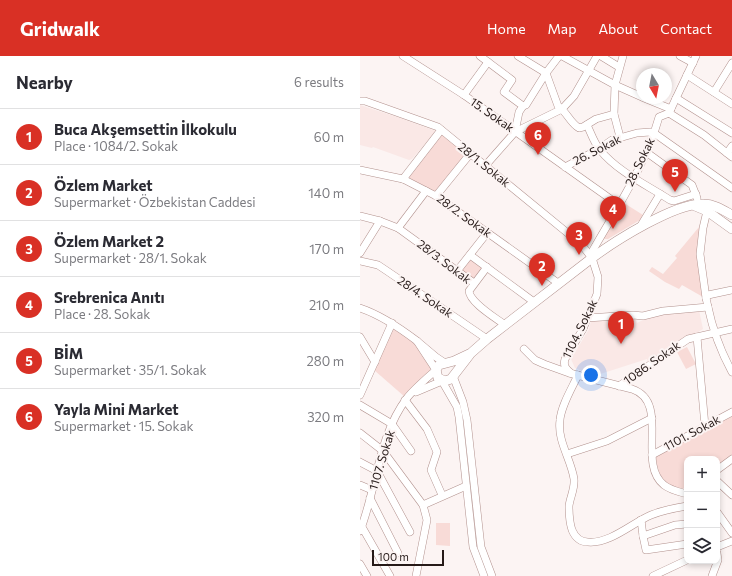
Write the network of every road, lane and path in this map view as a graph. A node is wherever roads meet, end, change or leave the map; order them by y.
1 (403, 56) edge
2 (480, 56) edge
3 (519, 56) edge
4 (559, 56) edge
5 (562, 56) edge
6 (597, 56) edge
7 (601, 56) edge
8 (623, 56) edge
9 (680, 56) edge
10 (695, 59) edge
11 (488, 62) junction
12 (732, 63) edge
13 (619, 67) junction
14 (588, 70) junction
15 (546, 73) junction
16 (687, 75) junction
17 (615, 85) junction
18 (714, 92) junction
19 (464, 95) junction
20 (636, 95) edge
21 (676, 98) junction
22 (360, 101) edge
23 (655, 104) edge
24 (732, 104) edge
25 (523, 106) junction
26 (562, 109) junction
27 (670, 111) junction
28 (614, 114) junction
29 (587, 126) junction
30 (441, 130) junction
31 (515, 132) junction
32 (654, 133) junction
33 (732, 133) edge
34 (620, 137) junction
35 (732, 146) edge
36 (599, 149) junction
37 (646, 152) junction
38 (470, 154) junction
39 (730, 155) edge
40 (485, 166) junction
41 (564, 167) junction
42 (360, 170) edge
43 (633, 178) junction
44 (403, 180) junction
45 (732, 188) edge
46 (426, 191) junction
47 (660, 194) junction
48 (696, 194) junction
49 (436, 196) junction
50 (694, 204) junction
51 (619, 205) junction
52 (707, 211) junction
53 (732, 215) edge
54 (360, 216) edge
55 (380, 221) junction
56 (398, 228) junction
57 (640, 228) junction
58 (732, 229) edge
59 (487, 233) junction
60 (360, 253) edge
61 (470, 255) junction
62 (592, 258) junction
63 (360, 261) edge
64 (487, 267) junction
65 (458, 271) junction
66 (474, 283) junction
67 (558, 283) junction
68 (732, 290) edge
69 (706, 298) junction
70 (534, 302) junction
71 (708, 307) junction
72 (361, 310) edge
73 (587, 318) junction
74 (392, 323) junction
75 (505, 325) junction
76 (732, 329) edge
77 (714, 334) junction
78 (360, 337) edge
79 (697, 337) junction
80 (487, 339) junction
81 (418, 340) junction
82 (524, 349) dead end
83 (471, 353) junction
84 (375, 362) junction
85 (445, 363) junction
86 (436, 370) junction
87 (732, 372) edge
88 (574, 374) junction
89 (360, 376) edge
90 (452, 376) junction
91 (442, 381) junction
92 (365, 384) junction
93 (619, 386) junction
94 (411, 393) junction
95 (360, 395) edge
96 (406, 400) junction
97 (360, 405) edge
98 (732, 412) edge
99 (652, 418) junction
100 (392, 424) junction
101 (706, 426) junction
102 (360, 433) edge
103 (383, 451) junction
104 (411, 451) dead end
105 (567, 454) junction
106 (652, 455) junction
107 (732, 460) edge
108 (360, 462) edge
109 (720, 468) edge
110 (377, 471) junction
111 (360, 484) edge
112 (720, 484) edge
113 (466, 486) junction
114 (372, 490) junction
115 (684, 492) edge
116 (442, 495) junction
117 (732, 495) edge
118 (370, 498) junction
119 (423, 505) junction
120 (684, 507) edge
121 (363, 514) edge
122 (720, 516) edge
123 (641, 520) junction
124 (684, 524) edge
125 (361, 529) edge
126 (410, 532) dead end
127 (732, 533) edge
128 (643, 536) junction
129 (732, 541) edge
130 (684, 544) edge
131 (720, 546) edge
132 (398, 552) dead end
133 (684, 561) edge
134 (360, 564) edge
135 (716, 564) edge
136 (491, 572) edge
137 (482, 575) edge
138 (367, 576) edge
139 (390, 576) edge
140 (416, 576) edge
141 (653, 576) edge
142 (712, 576) edge

1 - 19 street, 15. Sokak
2 - 11 street
3 - 15 street
4 - 15 street
5 - 14 street
6 - 14 street
7 - 13 street
8 - 13 street
9 - 10 street
10 - 16 street
11 - 19 street
11 - 25 street
12 - 18 street
13 - 17 street
14 - 17 street
14 - 26 street
15 - 25 street
15 - 26 street
16 - 18 street
16 - 21 street
17 - 20 street
17 - 28 street
18 - 24 street
19 - 31 street, 15. Sokak
21 - 27 street
21 - 33 street
22 - 30 street, 28/1. Sokak
23 - 27 street
25 - 31 street
26 - 29 street
26 - 31 street
27 - 32 street, 28. Sokak
27 - 39 street
28 - 29 street
28 - 34 street
29 - 36 street
30 - 38 street, 28/1. Sokak
30 - 44 street
31 - 40 street
31 - 41 street, 15. Sokak
32 - 34 street, 26. Sokak
32 - 37 street, 28. Sokak
32 - 45 street
34 - 36 street, 26. Sokak
35 - 39 street
36 - 41 street, 26. Sokak
36 - 43 street
37 - 43 street, 28. Sokak
37 - 48 street
38 - 40 street, 28/1. Sokak
38 - 49 street
40 - 62 street, 28/1. Sokak
41 - 51 street, 15. Sokak
42 - 44 street, 28/2. Sokak
43 - 47 street
43 - 51 street, 28. Sokak
44 - 46 street, 28/2. Sokak
46 - 49 street, 28/2. Sokak
46 - 56 street
47 - 48 street
47 - 57 street
48 - 50 street
49 - 59 street, 28/2. Sokak
50 - 52 main road
50 - 53 main road
50 - 57 main road
51 - 62 street, 28. Sokak
52 - 58 main road
52 - 69 street
54 - 55 street, 28/3. Sokak
55 - 56 street, 28/3. Sokak
55 - 60 street
56 - 65 street, 28/3. Sokak
57 - 62 main road
59 - 61 street
59 - 67 street, 28/2. Sokak
61 - 64 street
61 - 65 street
62 - 67 main road
62 - 73 street, 1104. Sokak
63 - 80 street, 28/4. Sokak
64 - 66 street
64 - 70 street
65 - 66 street, 28/3. Sokak
66 - 75 street, 28/3. Sokak
67 - 70 main road
68 - 69 street
69 - 71 street
70 - 75 main road
71 - 73 street
71 - 77 street
72 - 74 street
73 - 88 street, 1104. Sokak
74 - 81 street
74 - 84 street
75 - 80 main road
76 - 77 street, 1086. Sokak
77 - 79 street, 1086. Sokak
77 - 87 street
78 - 84 street
79 - 93 street, 1086. Sokak
79 - 101 street
80 - 83 main road
81 - 85 street
81 - 86 street
82 - 88 street
83 - 85 main road
83 - 90 main road
84 - 92 street
85 - 86 main road
85 - 90 main road
86 - 91 main road
86 - 94 street, 1107. Sokak
88 - 93 street
88 - 105 street
89 - 92 street
90 - 91 main road
90 - 136 street
91 - 94 street
91 - 113 street
92 - 95 street
93 - 99 street
94 - 96 street, 1107. Sokak
96 - 100 street, 1107. Sokak
96 - 116 street
97 - 100 street
98 - 101 street, 1101. Sokak
99 - 105 street
99 - 106 street
100 - 103 street, 1107. Sokak
100 - 104 street
101 - 106 street, 1101. Sokak
102 - 103 street
103 - 110 street, 1107. Sokak
103 - 119 street
105 - 123 street
106 - 115 street
107 - 109 street
108 - 110 street
110 - 114 street, 1107. Sokak
110 - 126 street
111 - 114 street
112 - 117 street
113 - 116 street
113 - 137 street
114 - 118 street, 1107. Sokak
116 - 119 street
118 - 121 street, 1107. Sokak
118 - 132 street
119 - 140 street
120 - 123 street
121 - 125 street, 1107. Sokak
122 - 127 street
123 - 128 street
124 - 128 street
125 - 139 street
128 - 130 street
129 - 131 street
133 - 141 street
134 - 138 street
135 - 142 street
136 - 137 street

